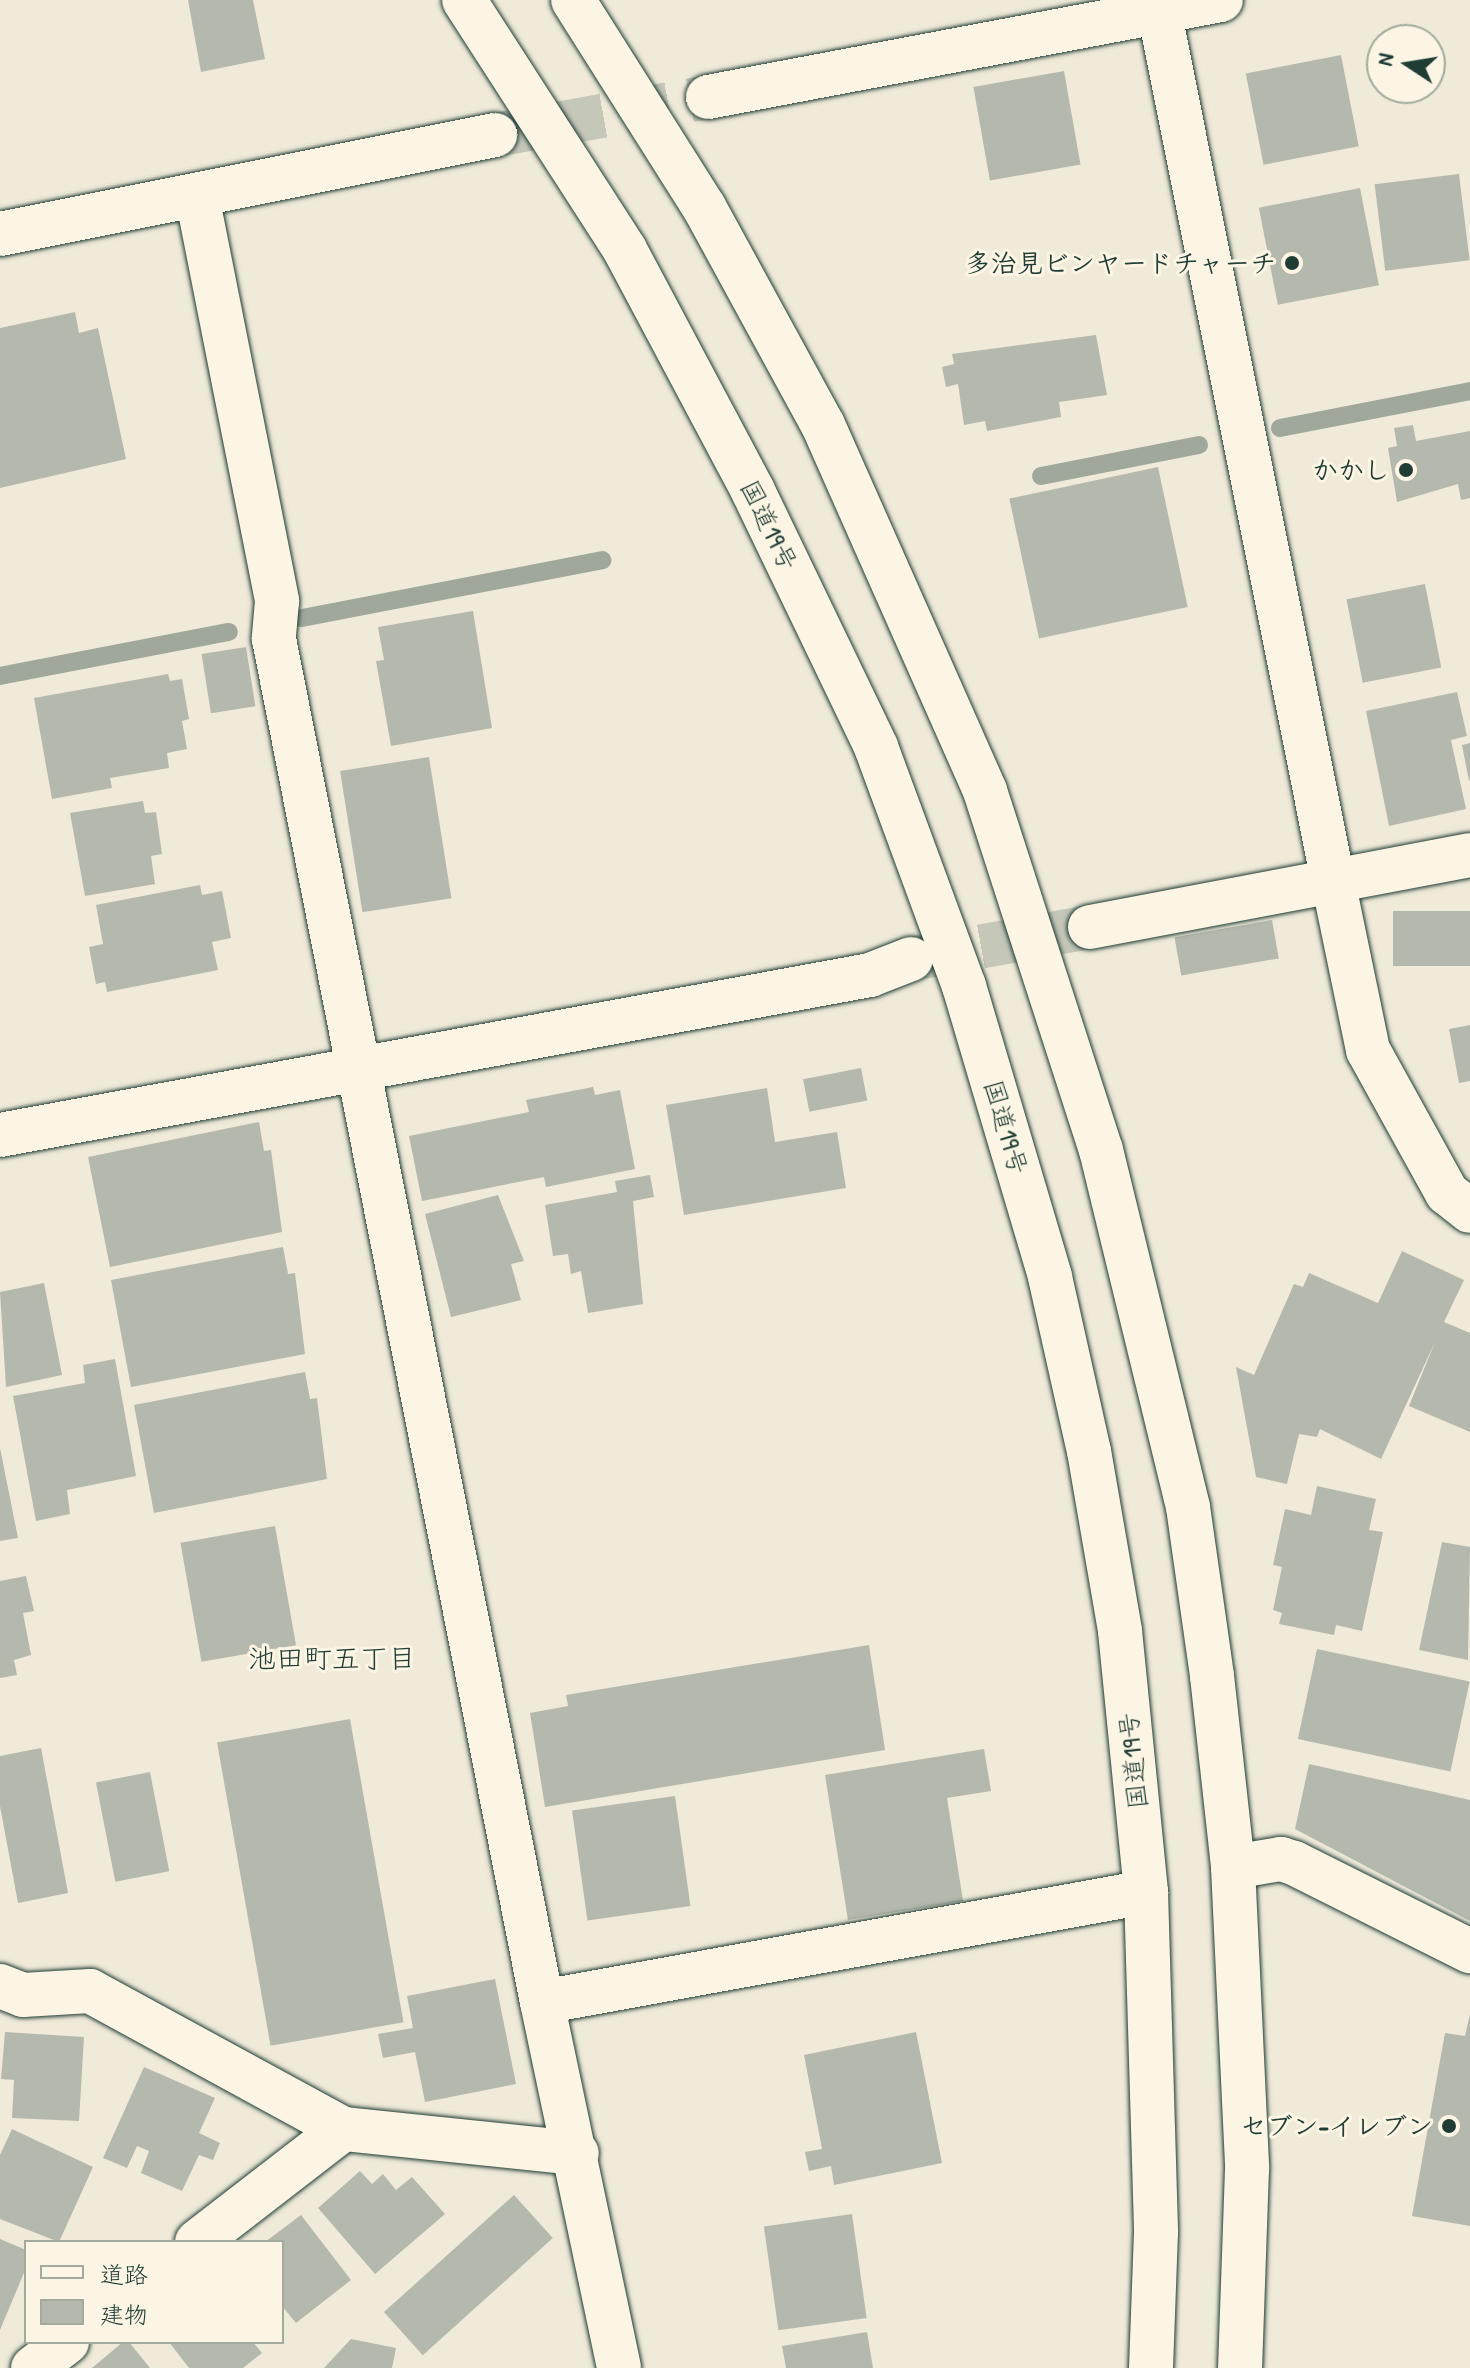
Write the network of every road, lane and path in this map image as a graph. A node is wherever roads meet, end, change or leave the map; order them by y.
1 (464, 0) edge
2 (573, 0) edge
3 (1221, 0) edge
4 (1158, 6) edge
5 (708, 97) tunnel mouth
6 (495, 135) tunnel mouth
7 (197, 196) junction
8 (0, 234) edge
9 (1470, 855) edge
10 (1333, 881) junction
11 (1090, 927) tunnel mouth
12 (911, 959) tunnel mouth
13 (359, 1065) junction
14 (0, 1135) edge
15 (1470, 1211) edge
16 (1233, 1867) junction
17 (1146, 1892) junction
18 (1470, 1951) edge
19 (0, 1986) edge
20 (542, 2002) junction
21 (343, 2129) junction
22 (577, 2153) junction
23 (200, 2240) edge
24 (64, 2344) edge
25 (33, 2368) edge
26 (619, 2368) edge
27 (1151, 2368) edge
28 (1240, 2368) edge

1 - 17 main road, 国道19号
2 - 16 main road
3 - 4 main road
4 - 5 main road
4 - 10 main road
6 - 7 main road
7 - 8 main road
7 - 13 main road
9 - 10 main road
10 - 11 main road
10 - 15 main road
12 - 13 main road
13 - 14 main road
13 - 20 main road
16 - 18 main road
16 - 28 main road
17 - 20 main road
17 - 27 main road, 国道19号
19 - 21 main road
20 - 22 main road
21 - 22 main road
21 - 23 main road
22 - 26 main road
24 - 25 main road

